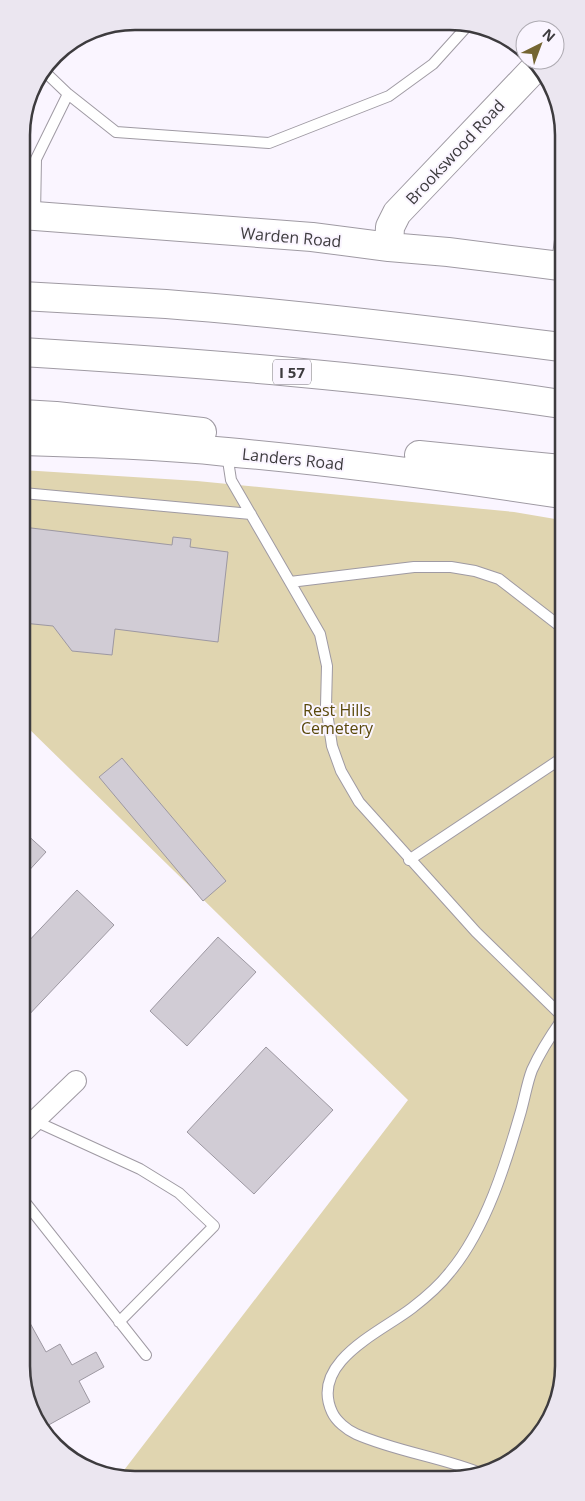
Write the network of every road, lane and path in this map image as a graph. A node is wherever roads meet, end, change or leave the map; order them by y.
1 (464, 31) edge
2 (533, 71) edge
3 (49, 76) edge
4 (68, 94) junction
5 (30, 202) edge
6 (30, 216) edge
7 (389, 247) junction
8 (555, 257) edge
9 (30, 296) edge
10 (555, 346) edge
11 (30, 353) edge
12 (555, 403) edge
13 (30, 414) edge
14 (30, 441) edge
15 (226, 452) junction
16 (555, 468) edge
17 (555, 493) edge
18 (30, 494) edge
19 (251, 514) junction
20 (290, 582) junction
21 (555, 623) edge
22 (555, 763) edge
23 (409, 860) junction
24 (555, 1011) edge
25 (555, 1029) edge
26 (76, 1081) dead end
27 (30, 1126) edge
28 (30, 1210) edge
29 (120, 1322) junction
30 (146, 1355) dead end
31 (467, 1469) edge

1 - 4 lane
2 - 7 main road, Brookswood Road
3 - 4 lane
4 - 5 lane
6 - 7 main road, Warden Road
7 - 8 main road, Warden Road
9 - 10 main road
11 - 12 main road, I 57
13 - 16 main road
14 - 15 main road, Landers Road
15 - 17 main road, Landers Road
15 - 19 lane
18 - 19 lane
19 - 20 lane
20 - 21 lane
20 - 23 lane
22 - 23 lane
23 - 24 lane
25 - 31 lane
26 - 27 street
27 - 29 lane
28 - 29 lane
29 - 30 lane

